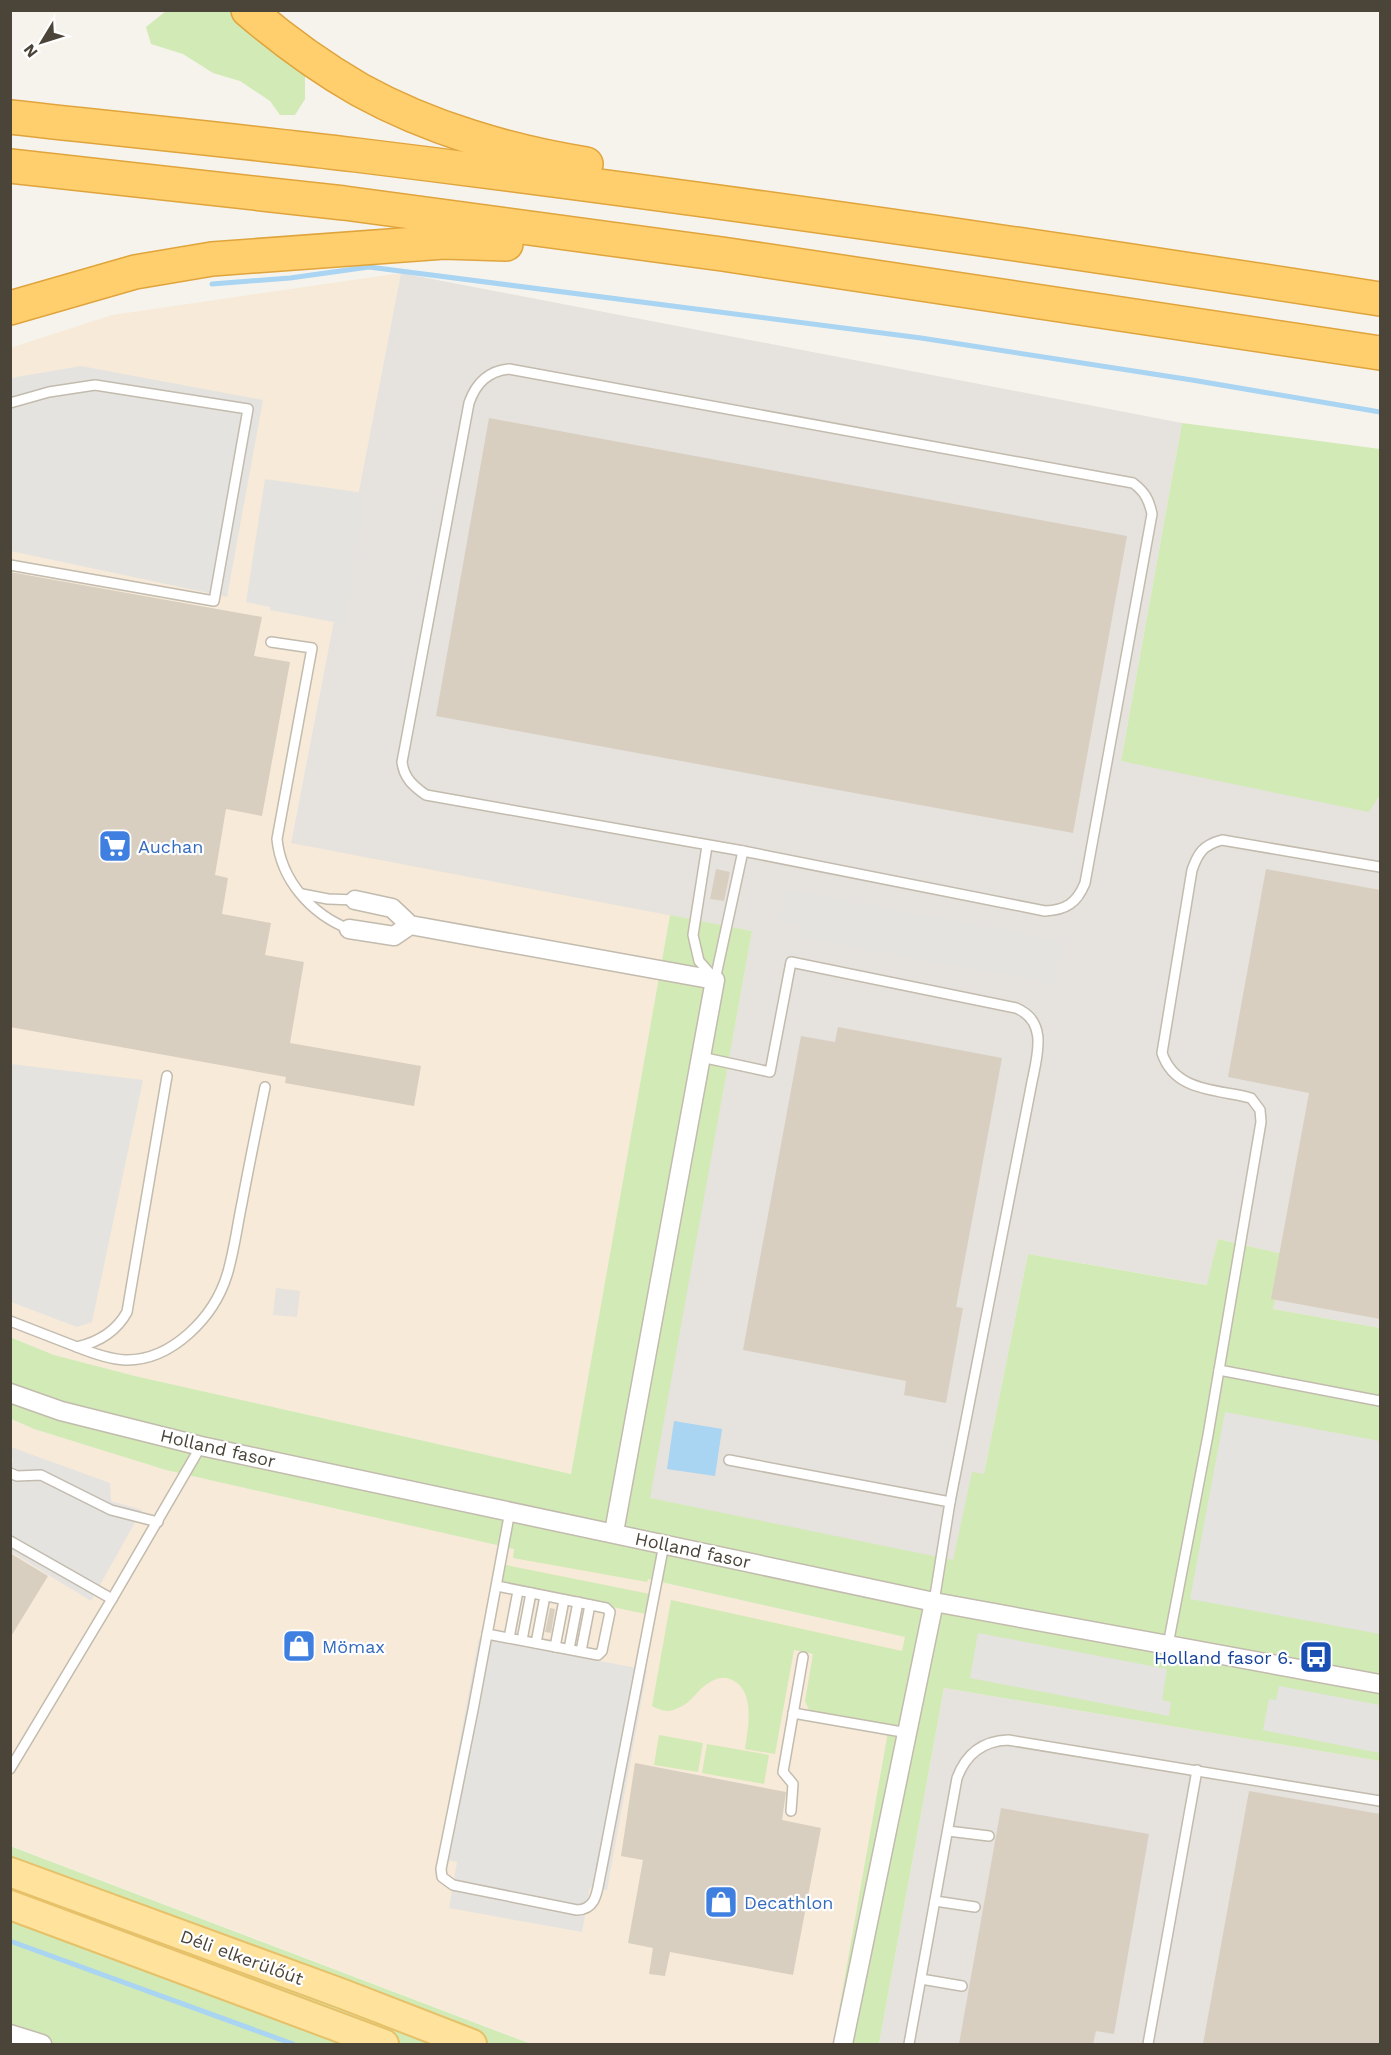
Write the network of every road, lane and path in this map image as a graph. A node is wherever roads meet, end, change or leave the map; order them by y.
1 (248, 10) edge
2 (10, 117) edge
3 (10, 166) edge
4 (708, 200) junction
5 (722, 254) junction
6 (1380, 299) edge
7 (10, 308) edge
8 (1380, 353) edge
9 (10, 403) edge
10 (10, 565) edge
11 (271, 642) dead end
12 (707, 846) junction
13 (743, 851) junction
14 (1380, 867) edge
15 (299, 893) junction
16 (355, 900) joint
17 (410, 925) junction
18 (349, 929) joint
19 (715, 980) junction
20 (701, 1057) junction
21 (167, 1076) dead end
22 (265, 1087) dead end
23 (10, 1321) edge
24 (77, 1347) junction
25 (1219, 1370) junction
26 (10, 1394) edge
27 (1380, 1401) edge
28 (201, 1446) junction
29 (729, 1460) dead end
30 (10, 1473) edge
31 (950, 1502) junction
32 (510, 1511) junction
33 (158, 1522) junction
34 (614, 1532) junction
35 (10, 1541) edge
36 (664, 1544) junction
37 (497, 1586) junction
38 (518, 1591) junction
39 (531, 1593) junction
40 (545, 1596) junction
41 (112, 1599) junction
42 (564, 1600) junction
43 (578, 1602) junction
44 (934, 1602) junction
45 (590, 1605) junction
46 (487, 1634) junction
47 (509, 1638) junction
48 (522, 1640) junction
49 (536, 1643) junction
50 (1168, 1645) junction
51 (555, 1647) junction
52 (569, 1649) junction
53 (581, 1651) junction
54 (803, 1657) dead end
55 (1380, 1684) edge
56 (793, 1713) junction
57 (908, 1733) junction
58 (10, 1769) edge
59 (1197, 1770) junction
60 (1380, 1801) edge
61 (790, 1811) dead end
62 (948, 1831) junction
63 (989, 1836) dead end
64 (10, 1872) edge
65 (935, 1901) junction
66 (10, 1905) edge
67 (975, 1907) dead end
68 (921, 1980) junction
69 (962, 1986) dead end
70 (10, 2034) edge
71 (42, 2044) edge
72 (384, 2044) edge
73 (472, 2044) edge
74 (843, 2044) edge
75 (909, 2044) edge
76 (1148, 2044) edge

1 - 4 highway
2 - 4 highway
3 - 5 highway
4 - 6 highway
5 - 7 highway
5 - 8 highway
9 - 10 lane
11 - 15 lane
12 - 13 lane
12 - 13 lane
12 - 19 lane
13 - 19 lane
14 - 25 lane
15 - 16 lane
15 - 18 lane
16 - 17 street
17 - 18 street
17 - 19 street
19 - 20 street
20 - 31 lane
20 - 34 street
21 - 24 lane
22 - 24 lane
23 - 24 lane
25 - 27 lane
25 - 50 lane
26 - 28 street, Holland fasor
28 - 32 street, Holland fasor
28 - 33 lane
29 - 31 lane
30 - 33 lane
31 - 44 lane
32 - 34 street, Holland fasor
32 - 37 lane
33 - 41 lane
34 - 36 street, Holland fasor
35 - 41 lane
36 - 44 street, Holland fasor
36 - 46 lane
37 - 38 lane
37 - 46 lane
38 - 39 lane
38 - 47 lane
39 - 40 lane
39 - 48 lane
40 - 42 lane
40 - 49 lane
41 - 58 lane
42 - 43 lane
42 - 51 lane
43 - 45 lane
43 - 52 lane
44 - 50 street, Holland fasor
44 - 57 street
45 - 53 lane
45 - 53 lane
46 - 47 lane
47 - 48 lane
48 - 49 lane
49 - 51 lane
50 - 55 street, Holland fasor
51 - 52 lane
52 - 53 lane
54 - 56 lane
56 - 57 lane
56 - 61 lane
57 - 74 street
59 - 60 lane
59 - 62 lane
59 - 76 lane
62 - 63 lane
62 - 65 lane
64 - 73 main road, Déli elkerülőút
65 - 67 lane
65 - 68 lane
66 - 72 main road, Déli elkerülőút
68 - 69 lane
68 - 75 lane
70 - 71 street

